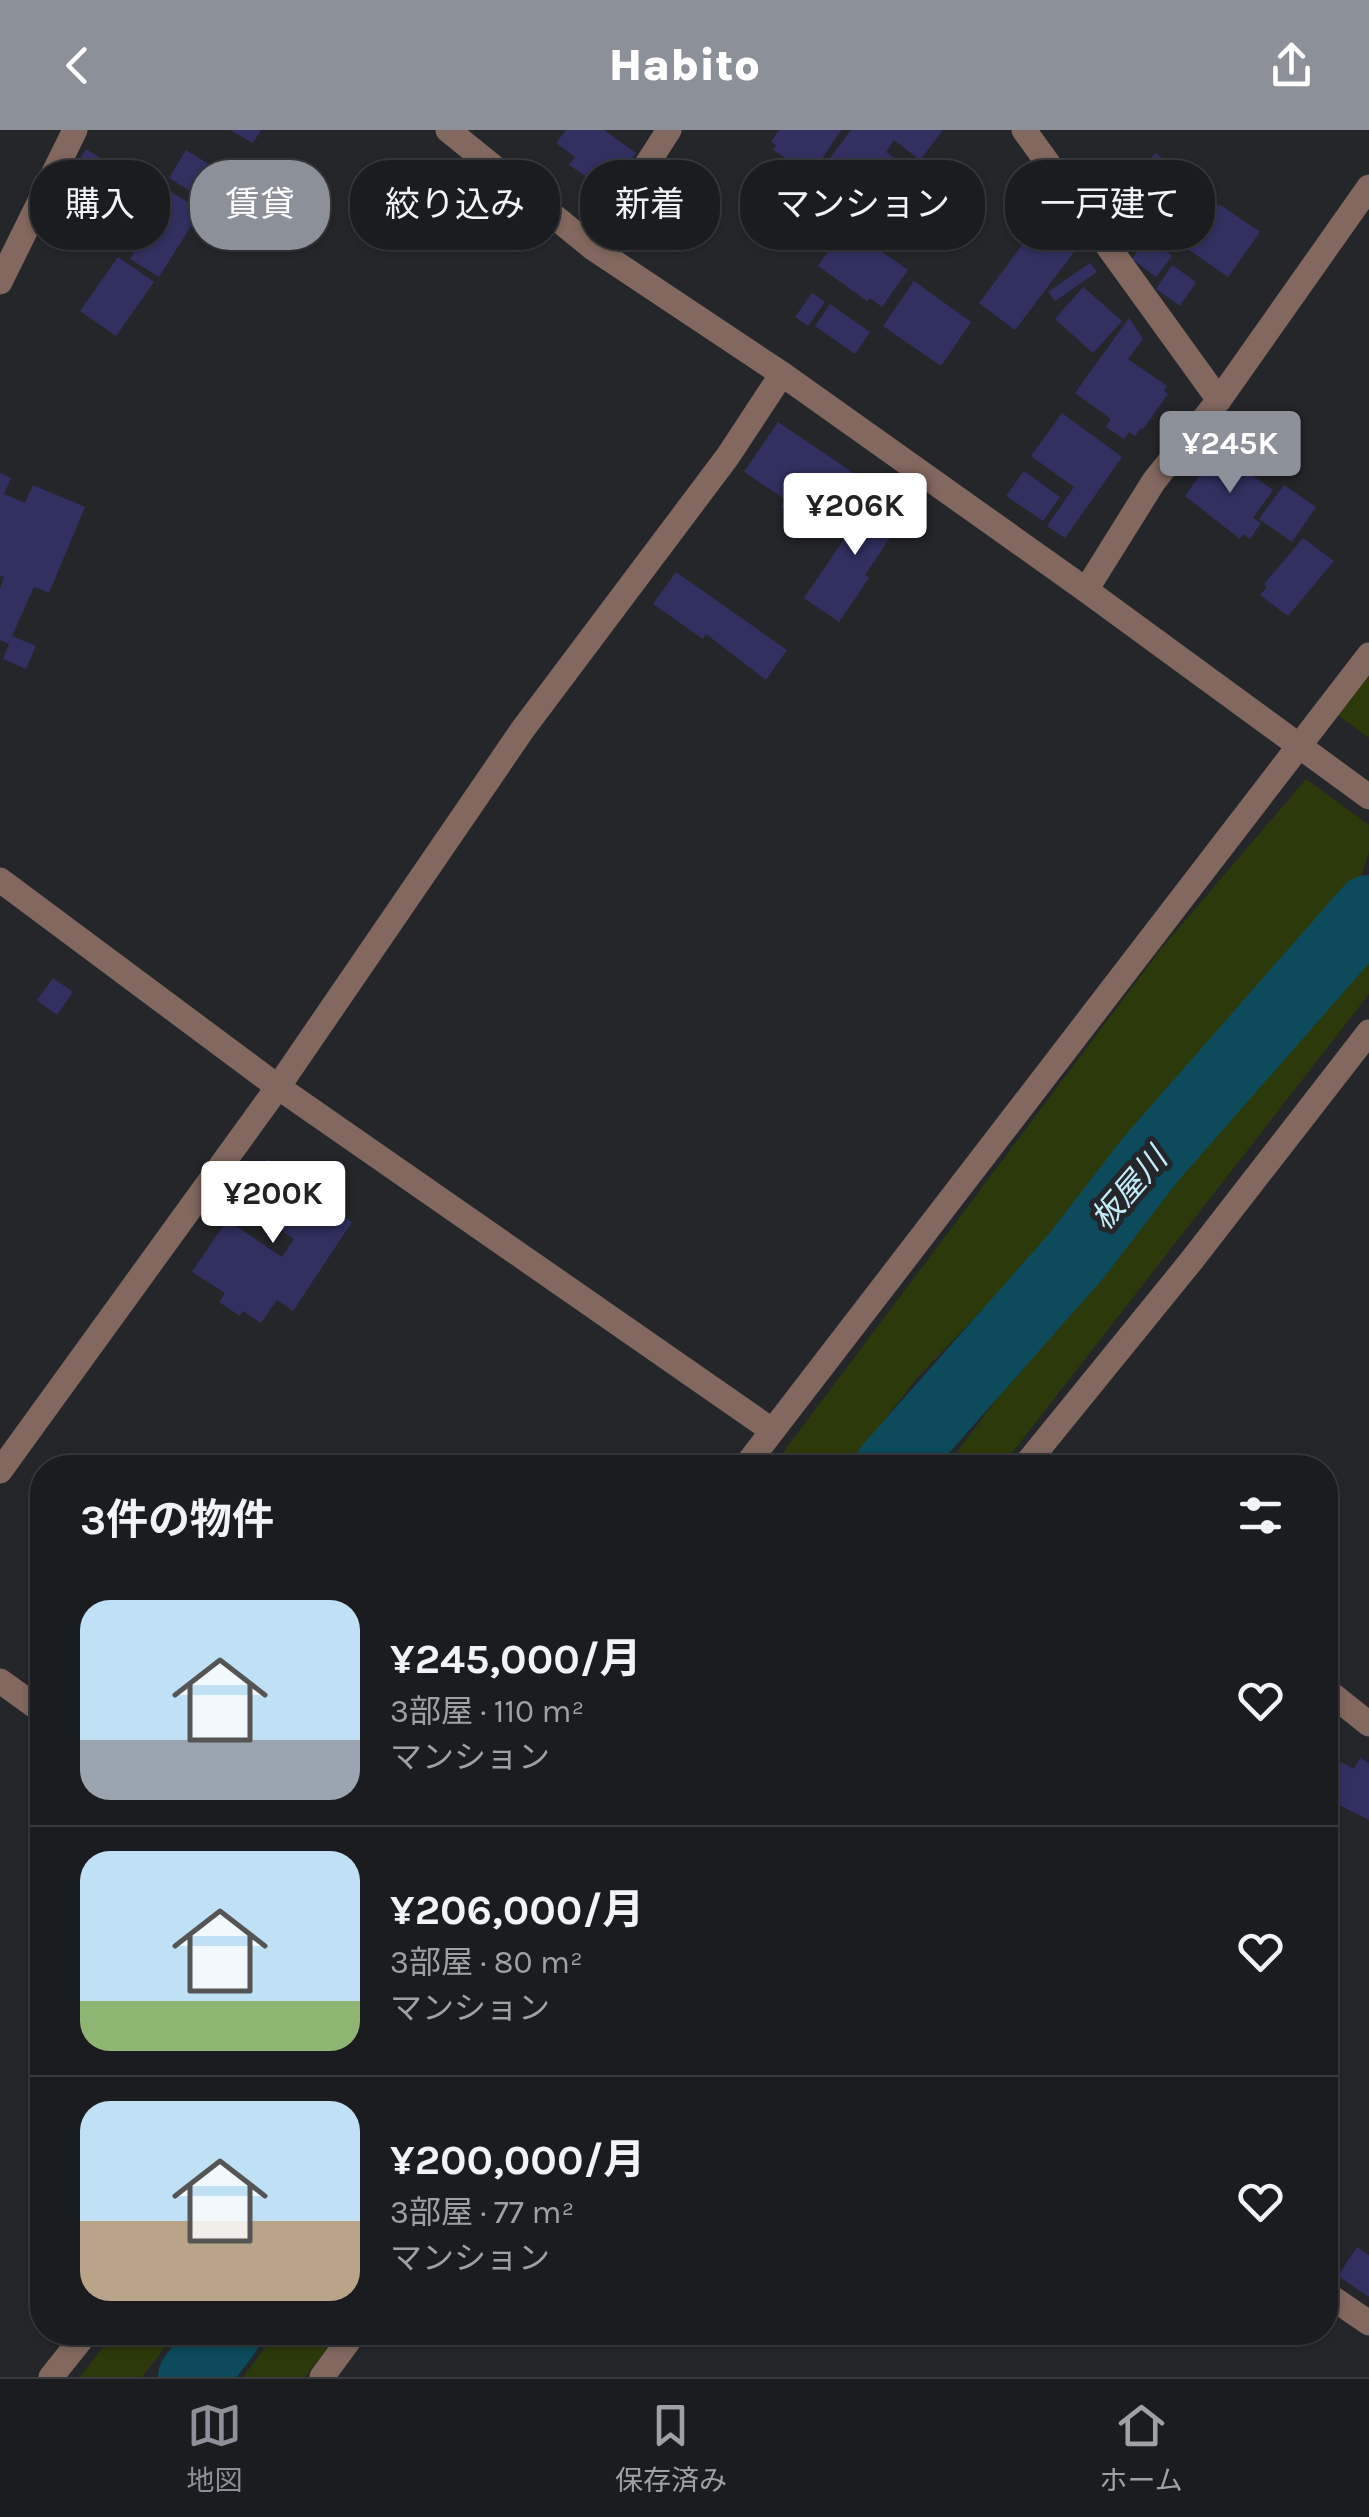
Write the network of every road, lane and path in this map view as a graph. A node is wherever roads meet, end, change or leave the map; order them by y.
1 (75, 130) edge
2 (448, 130) edge
3 (669, 130) edge
4 (1024, 130) edge
5 (650, 160) edge
6 (1369, 187) edge
7 (580, 237) edge
8 (596, 250) edge
9 (0, 282) edge
10 (782, 374) junction
11 (1218, 400) junction
12 (1086, 590) junction
13 (1369, 655) edge
14 (1300, 748) junction
15 (1369, 797) edge
16 (0, 880) edge
17 (1369, 1032) edge
18 (278, 1087) junction
19 (770, 1430) junction
20 (753, 1455) edge
21 (1041, 1455) edge
22 (0, 1471) edge
23 (0, 1681) edge
24 (1338, 1699) edge
25 (30, 1702) edge
26 (1369, 1724) edge
27 (1338, 2301) edge
28 (1369, 2323) edge
29 (77, 2345) edge
30 (345, 2345) edge
31 (51, 2377) edge
32 (322, 2377) edge

1 - 9 street
2 - 7 street
3 - 5 street
4 - 11 street
6 - 11 street
8 - 10 street
10 - 12 street
10 - 18 street
11 - 12 street
12 - 14 street
13 - 14 street
14 - 15 street
14 - 19 street
16 - 18 street
17 - 21 street
18 - 19 street
18 - 22 street
19 - 20 street
23 - 25 street
24 - 26 street
27 - 28 street
29 - 31 street
30 - 32 street

